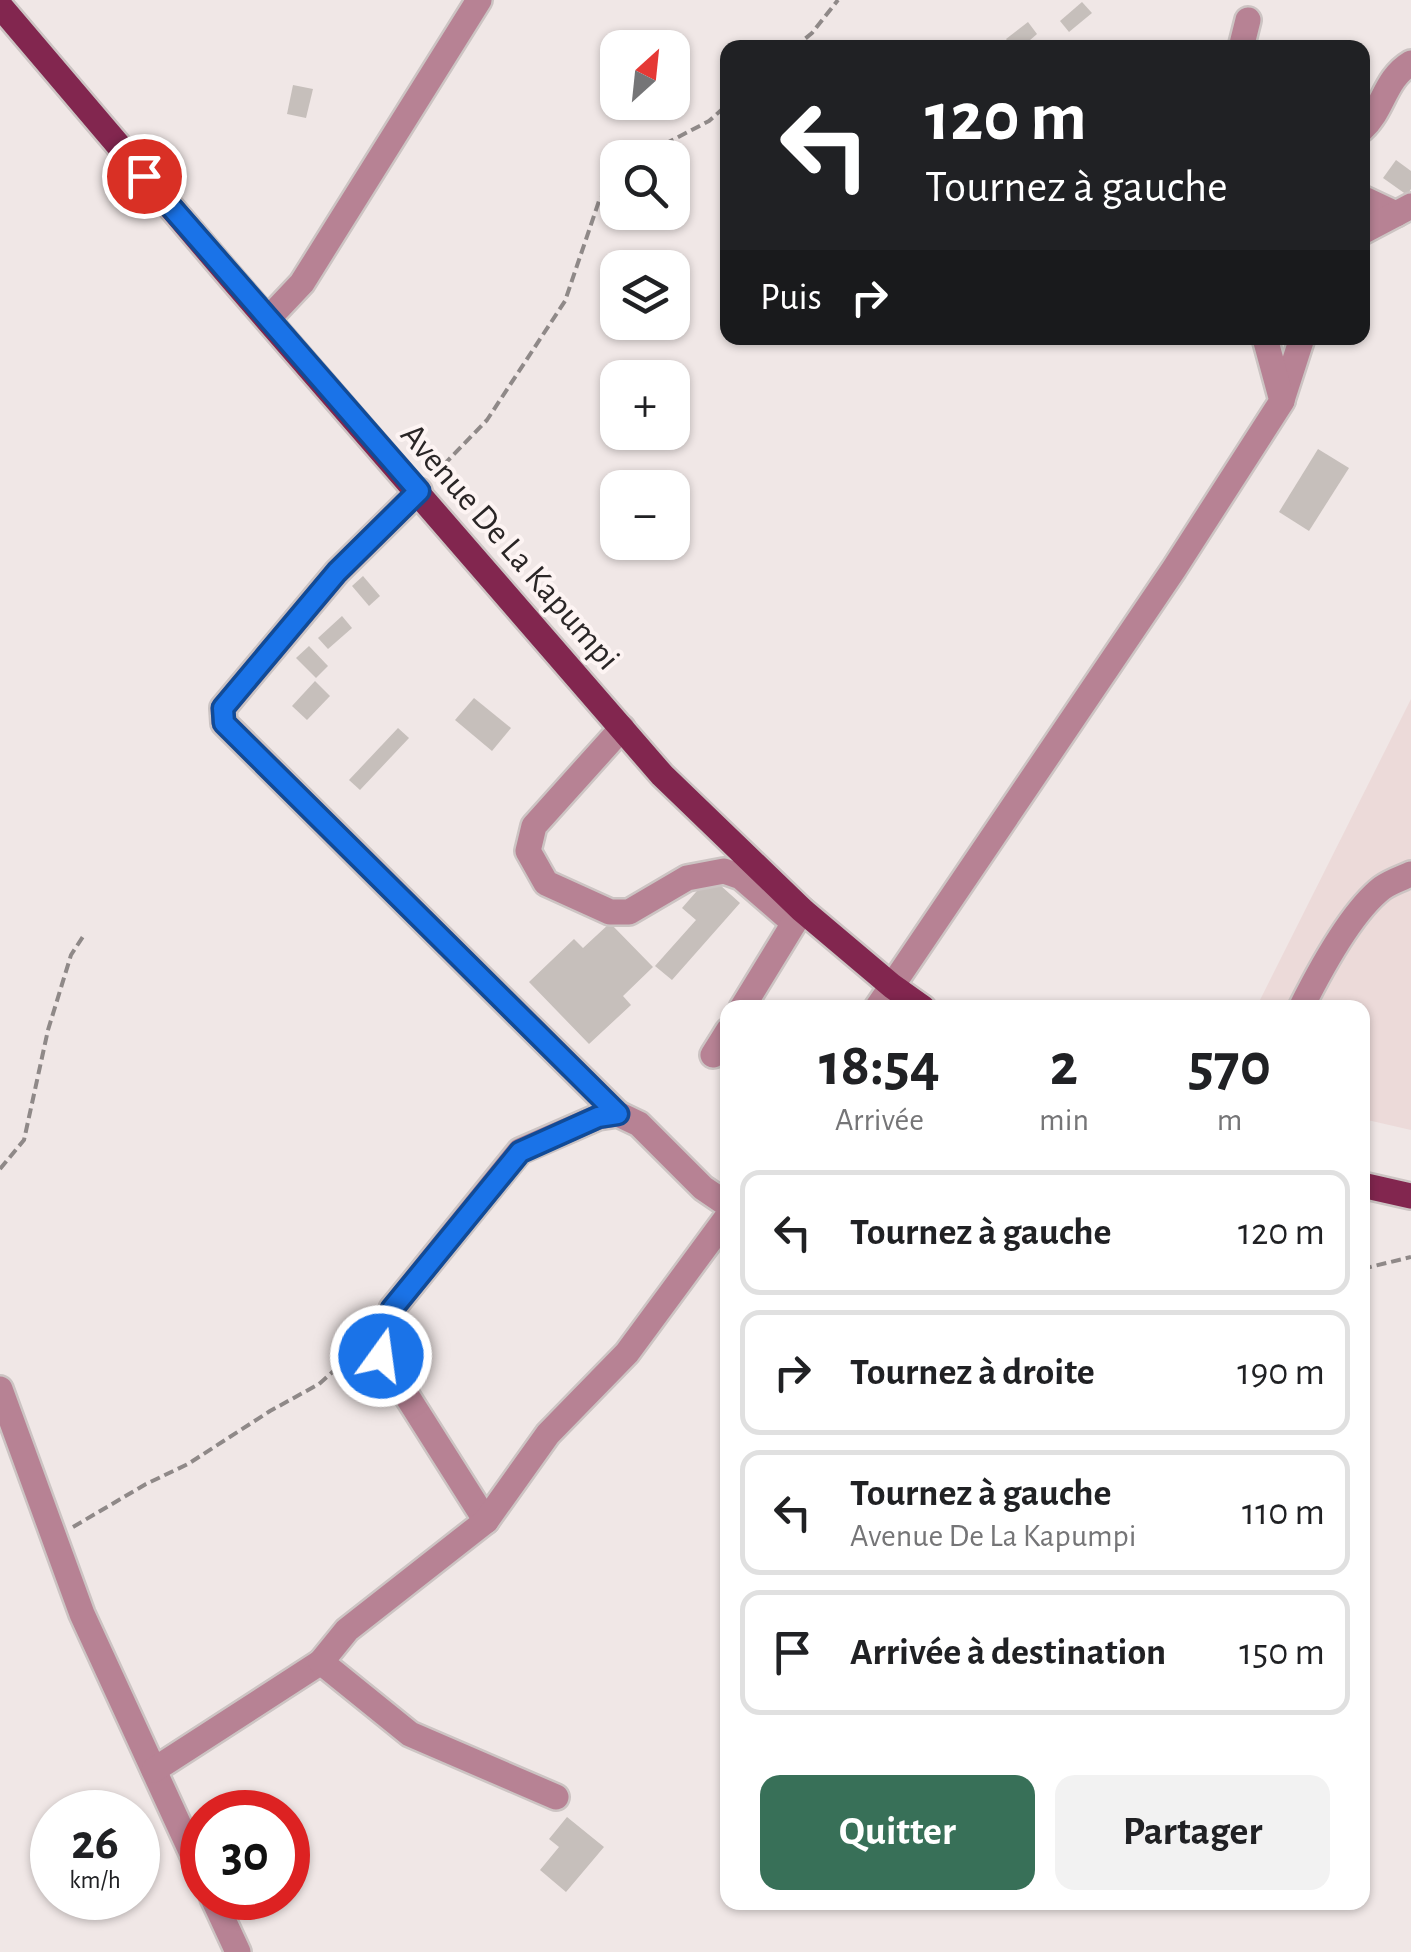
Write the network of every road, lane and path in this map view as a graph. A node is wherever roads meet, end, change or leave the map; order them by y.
1 (479, 0) edge
2 (838, 0) edge
3 (2, 16) edge
4 (1248, 20) dead end
5 (804, 40) edge
6 (1243, 40) edge
7 (1411, 63) edge
8 (720, 111) edge
9 (1370, 118) edge
10 (672, 140) edge
11 (600, 199) edge
12 (1370, 200) edge
13 (1403, 210) edge
14 (1370, 228) edge
15 (268, 319) junction
16 (1267, 345) edge
17 (1300, 345) edge
18 (1282, 401) junction
19 (419, 491) junction
20 (622, 728) junction
21 (1411, 874) edge
22 (798, 917) junction
23 (84, 936) dead end
24 (884, 997) edge
25 (747, 1000) edge
26 (1305, 1000) edge
27 (720, 1043) edge
28 (713, 1054) dead end
29 (618, 1114) junction
30 (0, 1168) edge
31 (1370, 1187) edge
32 (1411, 1196) edge
33 (720, 1200) edge
34 (720, 1227) edge
35 (1411, 1256) edge
36 (1370, 1267) edge
37 (381, 1356) junction
38 (0, 1389) edge
39 (486, 1521) junction
40 (52, 1540) junction
41 (321, 1662) junction
42 (154, 1770) junction
43 (556, 1796) dead end
44 (180, 1827) edge
45 (223, 1920) edge
46 (238, 1952) edge

1 - 15 street
2 - 5 path
3 - 15 main road, Avenue De La Kapumpi
4 - 6 street
7 - 9 street
8 - 10 path
11 - 19 path
12 - 13 street
13 - 14 street
15 - 19 main road, Avenue De La Kapumpi
16 - 18 street
17 - 18 street
18 - 24 street
19 - 20 main road, Avenue De La Kapumpi
19 - 29 street
20 - 22 main road, Avenue De La Kapumpi
20 - 22 street
21 - 26 street
22 - 24 main road, Avenue De La Kapumpi
22 - 25 street
23 - 30 path
27 - 28 street
29 - 33 street
29 - 37 street
31 - 32 main road
34 - 39 street
35 - 36 path
37 - 39 street
37 - 40 path
38 - 40 street
39 - 41 street
40 - 42 street
41 - 42 street
41 - 43 street
42 - 44 street
45 - 46 street

